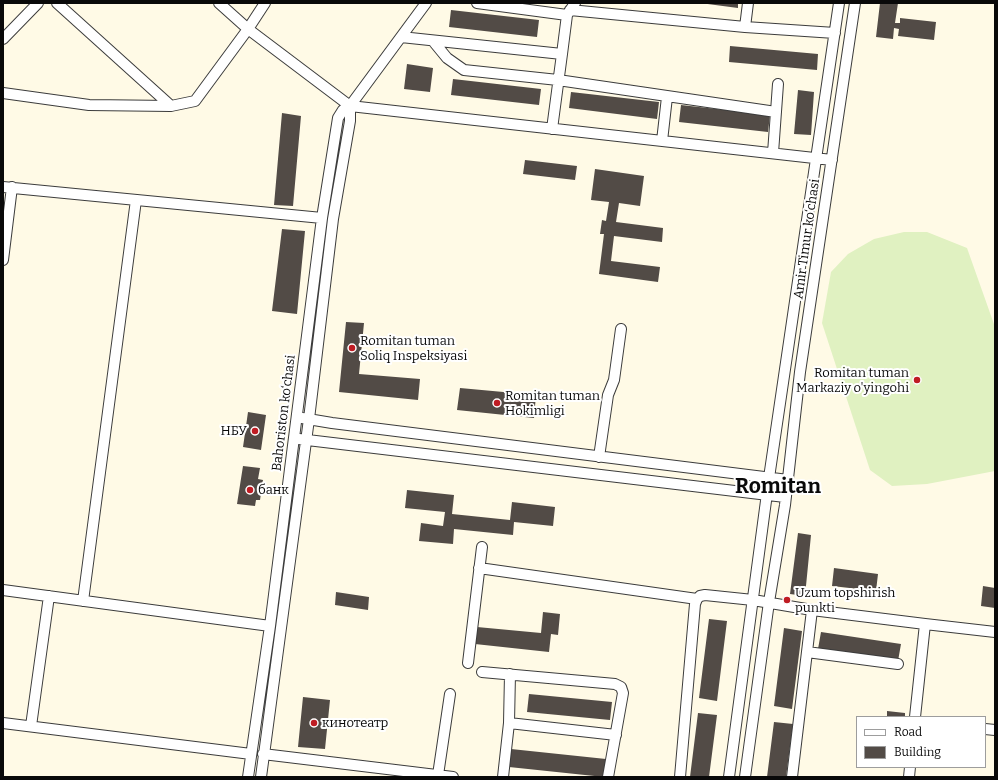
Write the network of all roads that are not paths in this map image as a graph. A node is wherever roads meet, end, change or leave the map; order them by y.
1 (38, 3) edge
2 (56, 3) edge
3 (219, 3) edge
4 (265, 3) edge
5 (426, 3) edge
6 (477, 3) edge
7 (748, 3) edge
8 (839, 3) edge
9 (855, 3) edge
10 (571, 9) edge
11 (745, 27) junction
12 (248, 30) junction
13 (835, 33) junction
14 (400, 37) junction
15 (3, 39) edge
16 (433, 41) junction
17 (562, 54) junction
18 (558, 80) junction
19 (778, 84) dead end
20 (3, 93) edge
21 (667, 97) junction
22 (171, 106) junction
23 (350, 106) junction
24 (776, 112) junction
25 (552, 129) junction
26 (662, 141) junction
27 (773, 153) junction
28 (816, 158) junction
29 (832, 160) junction
30 (7, 187) edge
31 (136, 200) junction
32 (322, 218) junction
33 (3, 260) edge
34 (621, 329) dead end
35 (296, 417) junction
36 (309, 419) junction
37 (293, 438) junction
38 (306, 440) junction
39 (599, 457) junction
40 (770, 478) junction
41 (788, 480) junction
42 (768, 495) junction
43 (785, 497) junction
44 (482, 547) dead end
45 (479, 568) junction
46 (3, 590) edge
47 (49, 596) junction
48 (697, 599) junction
49 (753, 600) junction
50 (83, 601) junction
51 (769, 602) junction
52 (812, 610) junction
53 (925, 624) junction
54 (270, 626) junction
55 (995, 632) edge
56 (807, 652) junction
57 (468, 663) dead end
58 (898, 664) dead end
59 (482, 672) dead end
60 (510, 674) junction
61 (450, 694) dead end
62 (915, 716) edge
63 (3, 723) edge
64 (509, 723) junction
65 (31, 726) junction
66 (616, 735) junction
67 (251, 754) junction
68 (264, 754) junction
69 (438, 775) junction
70 (248, 777) edge
71 (261, 777) edge
72 (453, 777) edge
73 (503, 777) edge
74 (608, 777) edge
75 (680, 777) edge
76 (728, 777) edge
77 (745, 777) edge
78 (792, 777) edge

1 - 15 street
2 - 22 street
3 - 12 street
4 - 12 street
5 - 14 street, Bahoriston ko‘chasi
6 - 10 street
7 - 11 street
8 - 13 street, Amir Timur ko‘chasi
9 - 29 street, Amir Timur ko‘chasi
10 - 11 street
10 - 17 street
11 - 13 street
12 - 22 street
12 - 23 street
13 - 28 street, Amir Timur ko‘chasi
14 - 16 street
14 - 23 street, Bahoriston ko‘chasi
16 - 17 street
16 - 18 street
17 - 18 street
18 - 21 street
18 - 25 street
19 - 24 street
20 - 22 street
21 - 24 street
21 - 26 street
23 - 25 street
23 - 32 street, Bahoriston ko‘chasi
23 - 36 street, Bahoriston ko‘chasi
24 - 27 street
25 - 26 street
26 - 27 street
27 - 28 street
28 - 29 street
28 - 40 street, Amir Timur ko‘chasi
29 - 41 street, Amir Timur ko‘chasi
30 - 31 street
30 - 33 street
31 - 32 street
31 - 50 street
32 - 35 street, Bahoriston ko‘chasi
34 - 39 street
35 - 36 street
35 - 37 street, Bahoriston ko‘chasi
36 - 38 street, Bahoriston ko‘chasi
36 - 39 street
37 - 38 street
37 - 54 street, Bahoriston ko‘chasi
38 - 42 street
38 - 68 street, Bahoriston ko‘chasi
39 - 40 street
40 - 41 street
40 - 42 street, Amir Timur ko‘chasi
41 - 43 street, Amir Timur ko‘chasi
42 - 43 street
42 - 49 street, Amir Timur ko‘chasi
43 - 51 street, Amir Timur ko‘chasi
44 - 45 street
45 - 48 street
45 - 57 street
46 - 47 street
47 - 50 street
47 - 65 street
48 - 49 street
48 - 75 street
49 - 51 street
49 - 76 street, Amir Timur ko‘chasi
50 - 54 street
51 - 52 street
51 - 77 street, Amir Timur ko‘chasi
52 - 53 street
52 - 56 street
53 - 55 street
53 - 62 street
54 - 67 street, Bahoriston ko‘chasi
56 - 58 street
56 - 78 street
59 - 60 street
60 - 64 street
60 - 66 street
61 - 69 street
63 - 65 street
64 - 66 street
64 - 73 street
65 - 67 street
66 - 74 street
67 - 70 street, Bahoriston ko‘chasi
68 - 69 street
68 - 71 street, Bahoriston ko‘chasi
69 - 72 street

